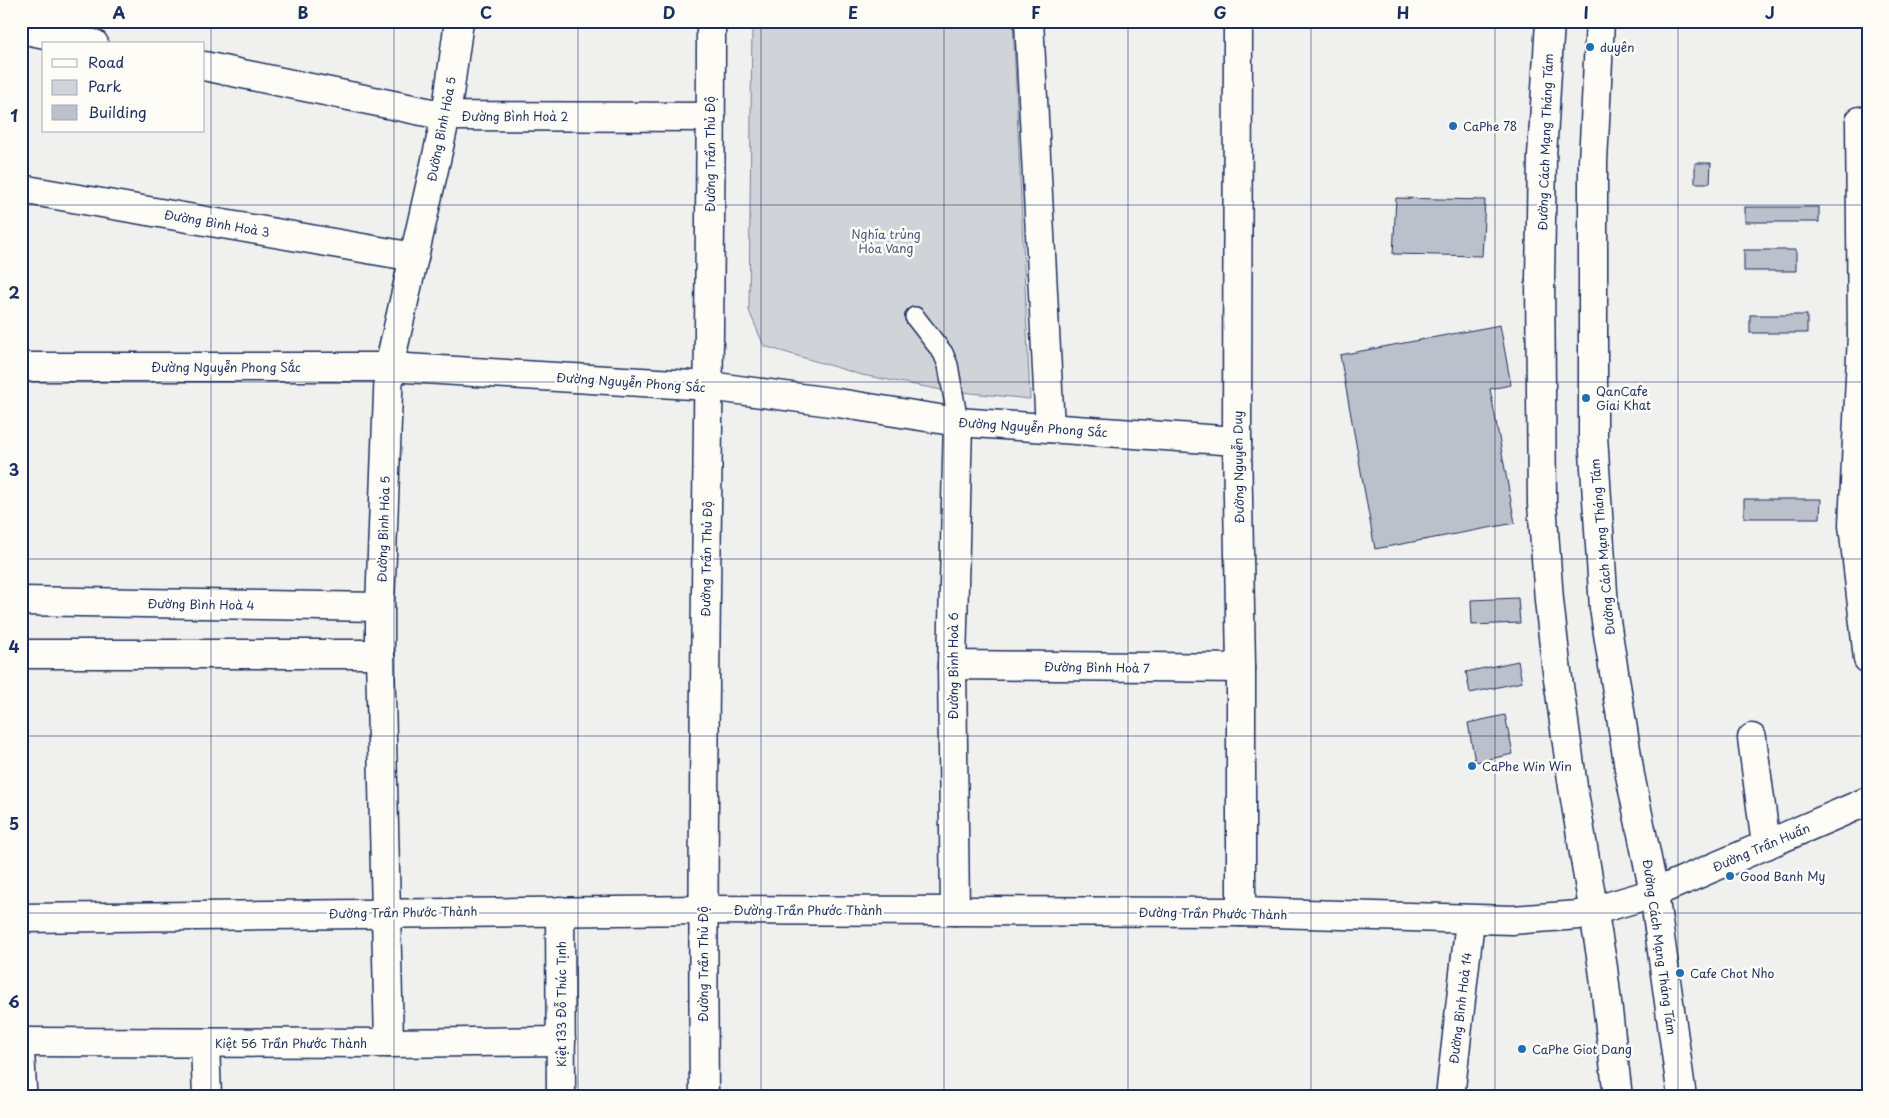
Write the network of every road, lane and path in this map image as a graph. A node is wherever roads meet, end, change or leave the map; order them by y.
1 (459, 21) edge
2 (710, 21) edge
3 (1029, 21) edge
4 (1238, 21) edge
5 (1550, 21) edge
6 (1600, 21) edge
7 (21, 29) edge
8 (84, 42) edge
9 (205, 66) edge
10 (446, 116) junction
11 (711, 117) junction
12 (1864, 121) edge
13 (21, 188) edge
14 (414, 257) junction
15 (915, 317) dead end
16 (1865, 335) edge
17 (21, 366) edge
18 (389, 367) junction
19 (709, 386) junction
20 (958, 422) junction
21 (1050, 428) junction
22 (1237, 441) junction
23 (1860, 521) edge
24 (21, 602) edge
25 (380, 607) junction
26 (21, 654) edge
27 (380, 654) junction
28 (1868, 659) edge
29 (952, 666) junction
30 (1241, 668) junction
31 (1752, 738) dead end
32 (1868, 801) edge
33 (1766, 845) junction
34 (1654, 893) junction
35 (703, 910) junction
36 (1594, 910) junction
37 (560, 911) junction
38 (955, 911) junction
39 (387, 912) junction
40 (1241, 912) junction
41 (21, 918) edge
42 (1470, 920) junction
43 (561, 1041) junction
44 (22, 1042) edge
45 (205, 1043) junction
46 (389, 1043) junction
47 (27, 1097) edge
48 (207, 1097) edge
49 (562, 1097) edge
50 (704, 1097) edge
51 (1450, 1097) edge
52 (1618, 1097) edge
53 (1682, 1097) edge

1 - 10 main road, Đường Bình Hòa 5
2 - 11 main road, Đường Trần Thủ Độ
3 - 21 main road
4 - 22 main road, Đường Nguyễn Duy
5 - 36 main road, Đường Cách Mạng Tháng Tám
6 - 34 main road, Đường Cách Mạng Tháng Tám
7 - 8 main road
9 - 10 main road, Đường Bình Hoà 2
10 - 11 main road, Đường Bình Hoà 2
10 - 14 main road, Đường Bình Hòa 5
11 - 19 main road, Đường Trần Thủ Độ
12 - 16 main road
13 - 14 main road, Đường Bình Hoà 3
14 - 18 main road, Đường Bình Hòa 5
15 - 20 lane
16 - 23 main road
17 - 18 main road, Đường Nguyễn Phong Sắc
18 - 19 main road, Đường Nguyễn Phong Sắc
18 - 25 main road, Đường Bình Hòa 5
19 - 20 main road, Đường Nguyễn Phong Sắc
19 - 35 main road, Đường Trần Thủ Độ
20 - 21 main road, Đường Nguyễn Phong Sắc
20 - 29 main road, Đường Bình Hoà 6
21 - 22 main road, Đường Nguyễn Phong Sắc
22 - 30 main road, Đường Nguyễn Duy
23 - 28 main road
24 - 25 main road, Đường Bình Hoà 4
25 - 27 main road, Đường Bình Hòa 5
26 - 27 main road
27 - 39 main road, Đường Bình Hòa 5
29 - 30 main road, Đường Bình Hoà 7
29 - 38 main road, Đường Bình Hoà 6
30 - 40 main road, Đường Nguyễn Duy
31 - 33 main road
32 - 33 main road, Đường Trần Huấn
33 - 34 main road, Đường Trần Huấn
34 - 36 main road, Đường Trần Huấn
34 - 53 main road, Đường Cách Mạng Tháng Tám
35 - 37 main road, Đường Trần Phước Thành
35 - 38 main road, Đường Trần Phước Thành
35 - 50 main road, Đường Trần Thủ Độ
36 - 42 main road, Đường Trần Phước Thành
36 - 52 main road, Đường Cách Mạng Tháng Tám
37 - 39 main road, Đường Trần Phước Thành
37 - 43 main road, Kiệt 133 Đỗ Thúc Tịnh
38 - 40 main road, Đường Trần Phước Thành
39 - 41 main road, Đường Trần Phước Thành
39 - 46 main road, Đường Bình Hòa 5
40 - 42 main road, Đường Trần Phước Thành
42 - 51 main road, Đường Bình Hoà 14
43 - 46 main road, Kiệt 56 Trần Phước Thành
43 - 49 main road, Kiệt 133 Đỗ Thúc Tịnh
44 - 45 main road, Kiệt 56 Trần Phước Thành
44 - 47 lane
45 - 46 main road, Kiệt 56 Trần Phước Thành
45 - 48 main road

